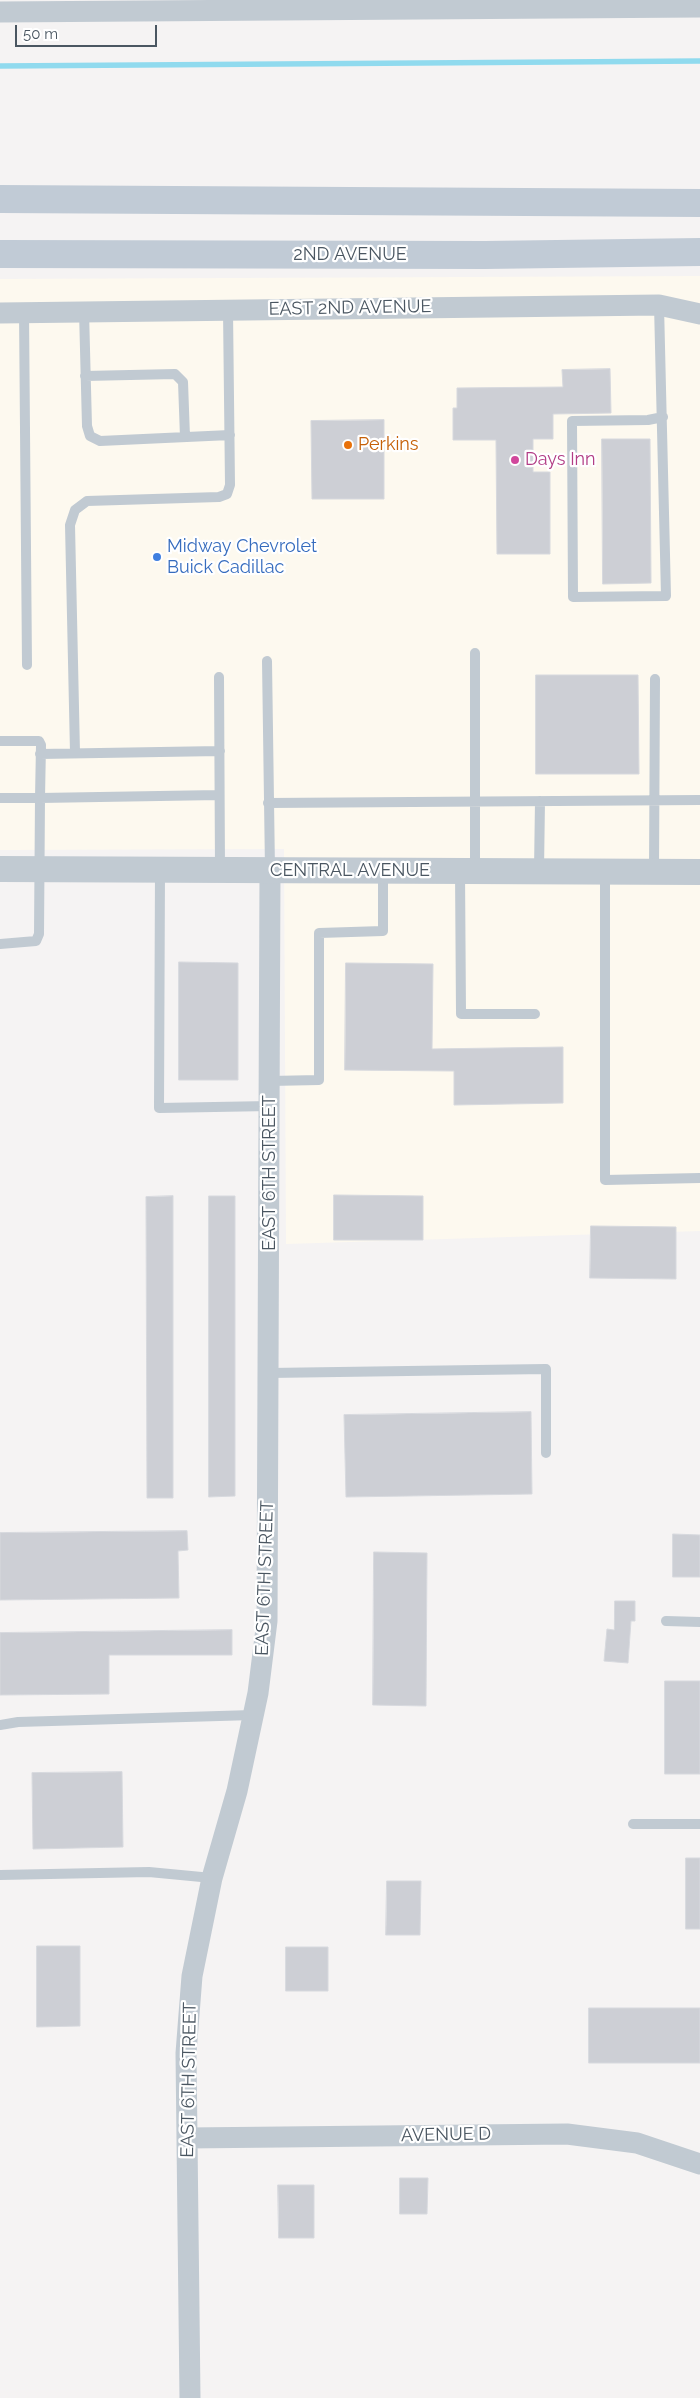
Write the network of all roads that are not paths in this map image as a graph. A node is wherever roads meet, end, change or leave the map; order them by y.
1 (700, 7) edge
2 (0, 12) edge
3 (0, 199) edge
4 (700, 203) edge
5 (700, 252) edge
6 (0, 254) edge
7 (659, 305) junction
8 (228, 310) junction
9 (24, 312) junction
10 (84, 312) junction
11 (0, 313) edge
12 (700, 314) edge
13 (86, 376) junction
14 (663, 417) junction
15 (230, 435) junction
16 (186, 437) junction
17 (474, 653) dead end
18 (267, 661) dead end
19 (28, 665) dead end
20 (219, 677) dead end
21 (655, 679) dead end
22 (0, 741) edge
23 (220, 751) junction
24 (75, 753) junction
25 (40, 754) junction
26 (220, 795) junction
27 (0, 798) edge
28 (40, 798) junction
29 (654, 800) junction
30 (700, 800) edge
31 (475, 801) junction
32 (540, 801) junction
33 (268, 802) junction
34 (0, 869) edge
35 (40, 869) junction
36 (160, 870) junction
37 (220, 870) junction
38 (270, 870) junction
39 (382, 871) junction
40 (467, 871) junction
41 (540, 871) junction
42 (605, 872) junction
43 (654, 872) junction
44 (700, 872) edge
45 (0, 944) edge
46 (535, 1014) dead end
47 (270, 1081) junction
48 (270, 1106) junction
49 (700, 1178) edge
50 (269, 1373) junction
51 (546, 1453) dead end
52 (666, 1621) dead end
53 (700, 1622) edge
54 (253, 1715) junction
55 (0, 1725) edge
56 (633, 1824) dead end
57 (700, 1824) edge
58 (0, 1875) edge
59 (212, 1878) junction
60 (187, 2138) junction
61 (700, 2164) edge
62 (190, 2398) edge

1 - 2 street
3 - 4 main road
5 - 6 main road, 2ND AVENUE
7 - 8 street, EAST 2ND AVENUE
7 - 12 street, EAST 2ND AVENUE
7 - 14 lane
8 - 10 street, EAST 2ND AVENUE
8 - 15 lane
9 - 10 street, EAST 2ND AVENUE
9 - 11 street, EAST 2ND AVENUE
9 - 19 lane
10 - 13 lane
13 - 16 lane
13 - 16 lane
14 - 14 lane
15 - 16 lane
15 - 24 lane
17 - 31 lane
18 - 33 lane
20 - 23 lane
21 - 29 lane
22 - 25 lane
23 - 24 lane
23 - 26 lane
24 - 25 lane
25 - 28 lane
26 - 28 lane
26 - 37 lane
27 - 28 lane
28 - 35 lane
29 - 30 lane
29 - 32 lane
29 - 43 lane
31 - 32 lane
31 - 33 lane
31 - 40 lane
32 - 41 lane
33 - 38 lane
34 - 35 street, CENTRAL AVENUE
35 - 36 street, CENTRAL AVENUE
35 - 45 lane
36 - 37 street, CENTRAL AVENUE
36 - 48 lane
37 - 38 street, CENTRAL AVENUE
38 - 39 street, CENTRAL AVENUE
38 - 47 street, EAST 6TH STREET
39 - 40 street, CENTRAL AVENUE
39 - 47 lane
40 - 41 street, CENTRAL AVENUE
40 - 46 lane
41 - 42 street, CENTRAL AVENUE
42 - 43 street, CENTRAL AVENUE
42 - 49 lane
43 - 44 street, CENTRAL AVENUE
47 - 48 street, EAST 6TH STREET
48 - 50 street, EAST 6TH STREET
50 - 51 lane
50 - 54 street, EAST 6TH STREET
52 - 53 lane
54 - 55 lane
54 - 59 street, EAST 6TH STREET
56 - 57 lane
58 - 59 lane
59 - 60 street, EAST 6TH STREET
60 - 61 street, AVENUE D
60 - 62 street, EAST 6TH STREET

